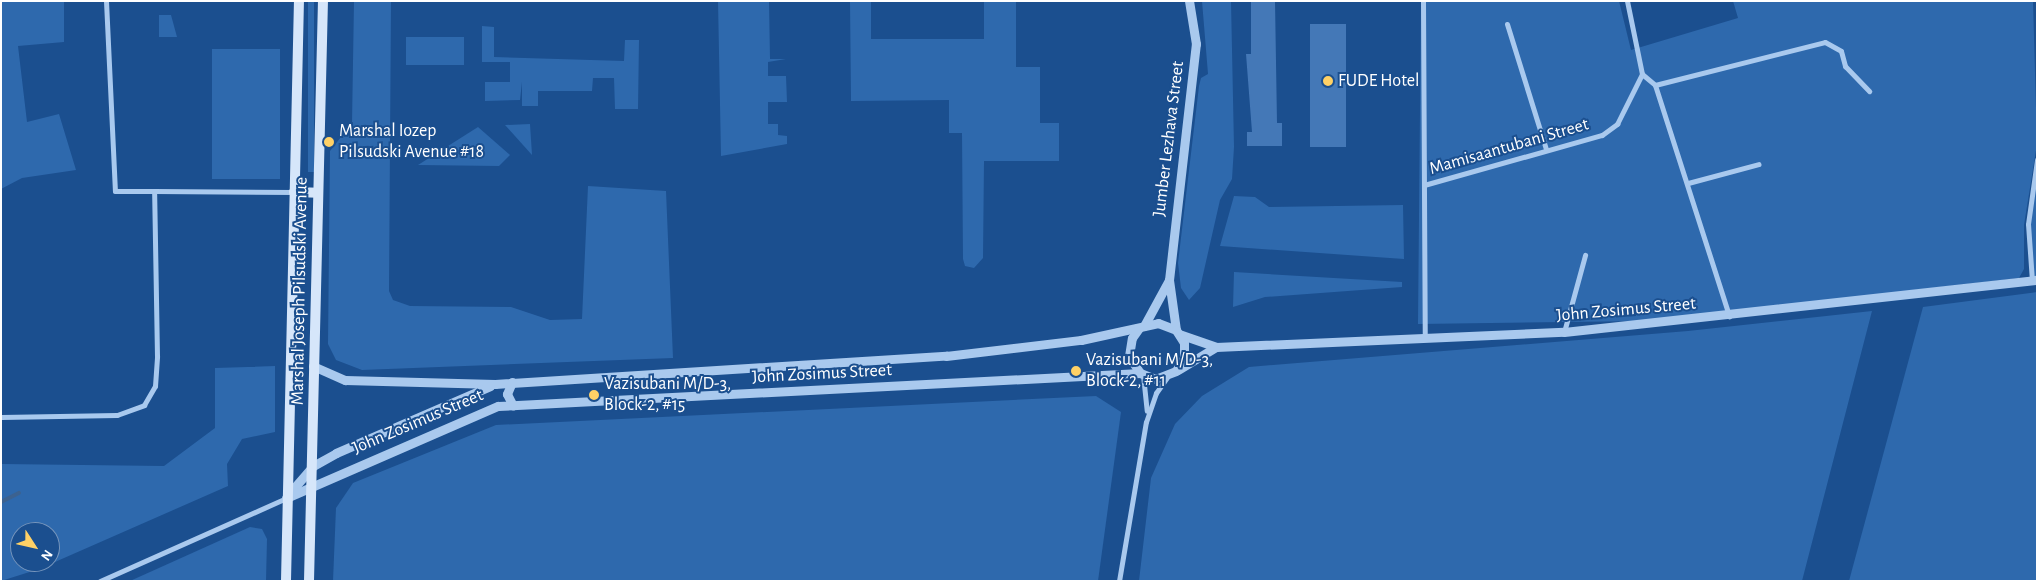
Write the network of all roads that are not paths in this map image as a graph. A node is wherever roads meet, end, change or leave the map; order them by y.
1 (106, 1) edge
2 (299, 1) edge
3 (323, 1) edge
4 (1189, 1) edge
5 (1423, 1) edge
6 (1628, 1) edge
7 (1507, 24) dead end
8 (1642, 74) junction
9 (1655, 85) junction
10 (1869, 91) dead end
11 (1546, 149) junction
12 (2037, 160) edge
13 (1759, 164) dead end
14 (1688, 183) junction
15 (1424, 185) junction
16 (154, 191) junction
17 (294, 192) junction
18 (318, 193) junction
19 (1586, 255) dead end
20 (1169, 280) junction
21 (2034, 280) edge
22 (1730, 316) junction
23 (1142, 327) junction
24 (1177, 332) junction
25 (1564, 332) junction
26 (1425, 337) junction
27 (1216, 347) junction
28 (314, 366) junction
29 (1141, 374) junction
30 (1172, 374) junction
31 (512, 382) junction
32 (495, 384) junction
33 (513, 406) junction
34 (1, 417) edge
35 (1146, 422) junction
36 (312, 466) junction
37 (312, 485) junction
38 (286, 498) junction
39 (100, 581) edge
40 (286, 581) edge
41 (309, 581) edge
42 (1119, 581) edge

1 - 16 street
2 - 17 main road, Marshal Joseph Pilsudski Avenue
3 - 18 main road, Marshal Joseph Pilsudski Avenue
4 - 20 street, Jumber Lezhava Street
5 - 15 street, Mamisaantubani Street
6 - 8 street
7 - 11 street
8 - 9 street
8 - 11 street, Mamisaantubani Street
9 - 10 street
9 - 14 street
11 - 15 street, Mamisaantubani Street
12 - 21 street
13 - 14 street
14 - 22 street
15 - 26 street, Mamisaantubani Street
16 - 17 street
16 - 34 street
17 - 18 main road
17 - 38 main road, Marshal Joseph Pilsudski Avenue
18 - 28 main road, Marshal Joseph Pilsudski Avenue
19 - 25 street
20 - 23 street, Jumber Lezhava Street
20 - 24 street, Jumber Lezhava Street
21 - 22 street, John Zosimus Street
22 - 25 street, John Zosimus Street
23 - 24 street
23 - 29 street
23 - 31 street, John Zosimus Street
24 - 27 street, John Zosimus Street
24 - 30 street
25 - 26 street, John Zosimus Street
26 - 27 street, John Zosimus Street
27 - 30 street, John Zosimus Street
28 - 32 street, John Zosimus Street
28 - 36 main road, Marshal Joseph Pilsudski Avenue
29 - 30 street
29 - 33 street, John Zosimus Street
29 - 35 street
30 - 35 street
31 - 32 street, John Zosimus Street
31 - 33 street
32 - 36 street, John Zosimus Street
33 - 37 street, John Zosimus Street
35 - 42 street
36 - 37 main road, Marshal Joseph Pilsudski Avenue
36 - 38 street, John Zosimus Street
37 - 38 street, John Zosimus Street
37 - 41 main road, Marshal Joseph Pilsudski Avenue
38 - 39 street
38 - 40 main road, Marshal Joseph Pilsudski Avenue

